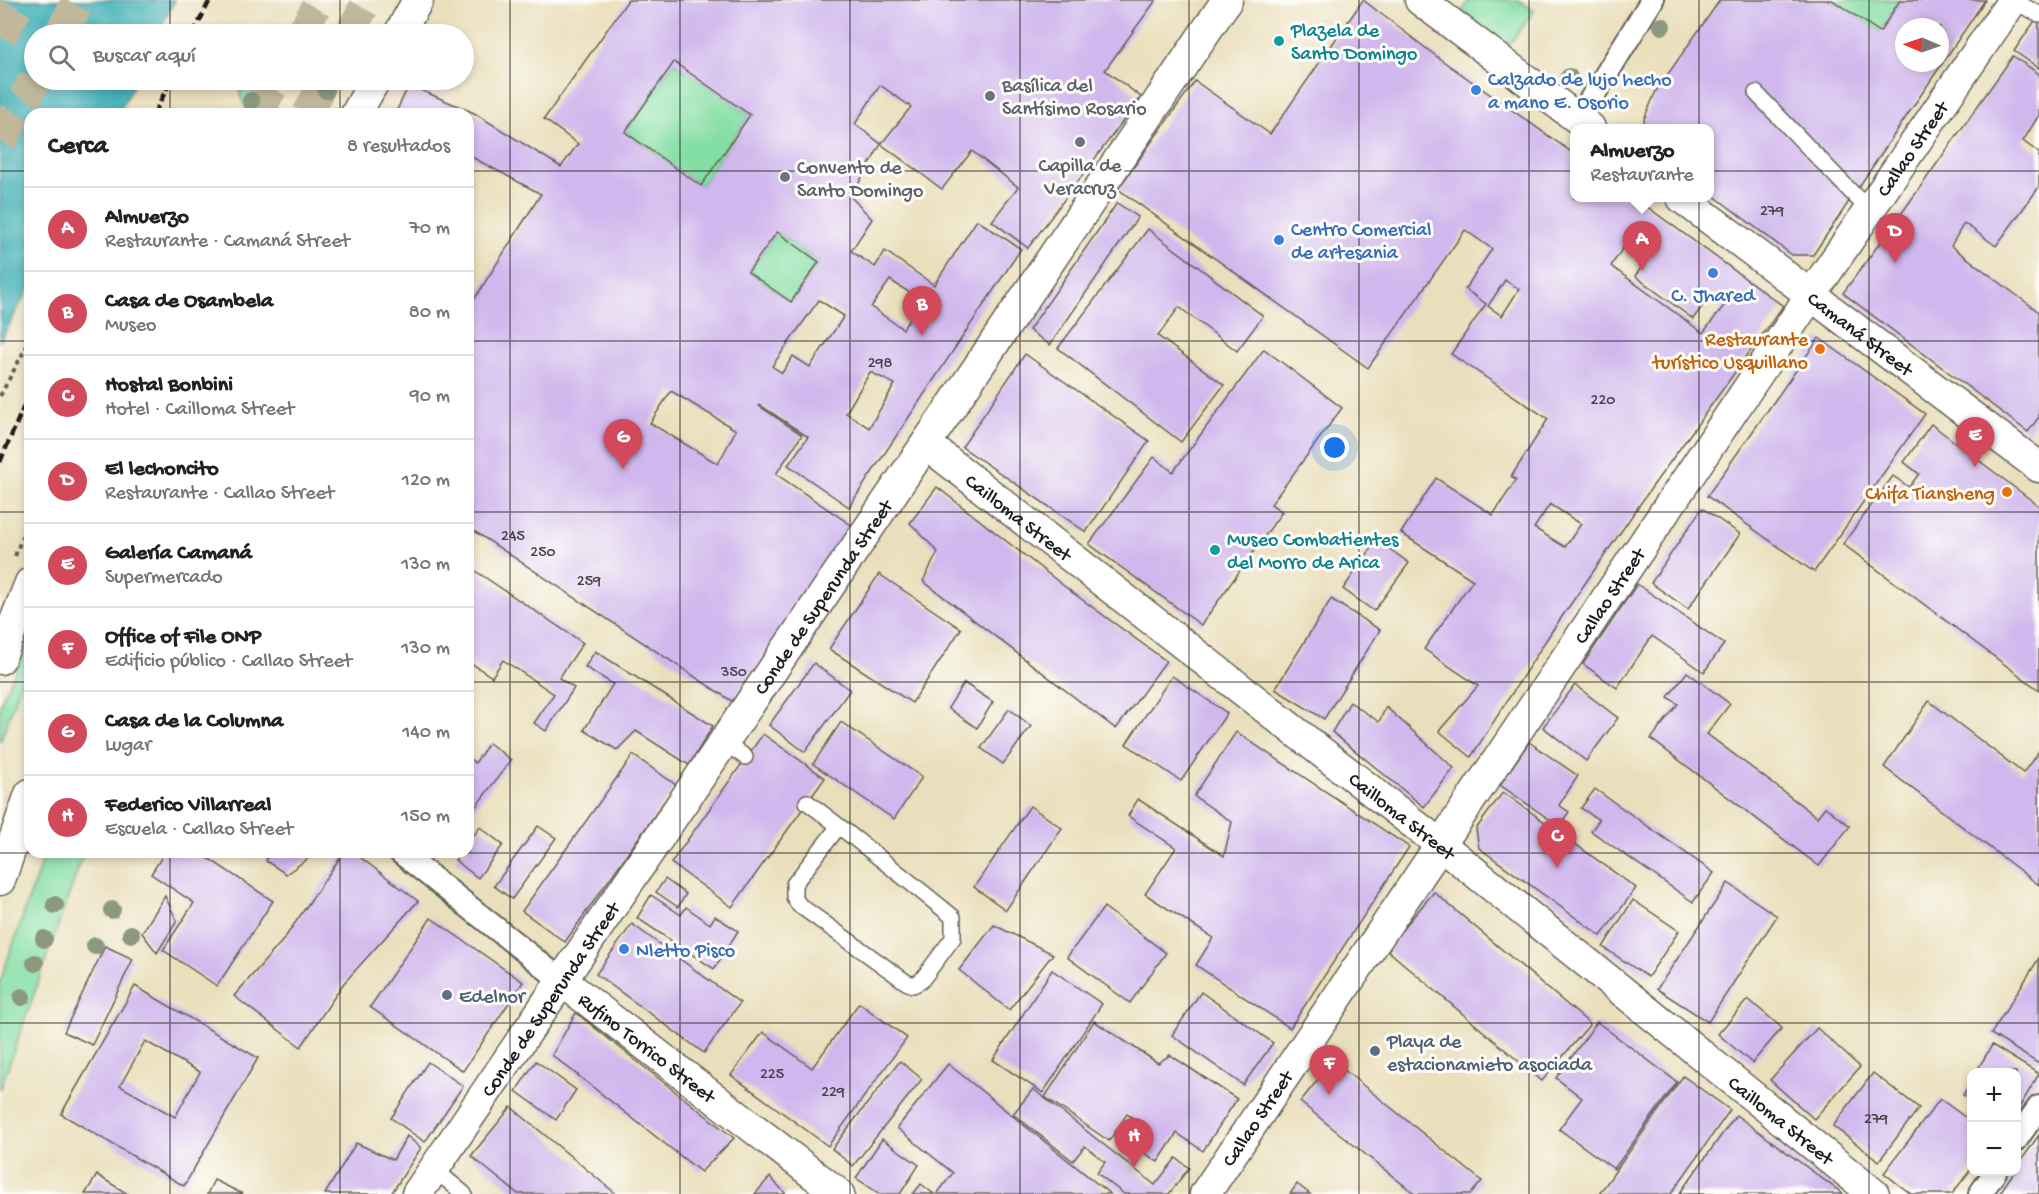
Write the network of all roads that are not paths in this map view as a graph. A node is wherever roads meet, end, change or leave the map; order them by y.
1 (418, 0) edge
2 (1227, 0) edge
3 (1420, 0) edge
4 (1652, 0) edge
5 (2013, 0) edge
6 (2039, 14) edge
7 (405, 24) edge
8 (369, 90) edge
9 (1756, 93) dead end
10 (359, 108) edge
11 (1584, 124) edge
12 (1687, 202) edge
13 (1870, 209) junction
14 (1811, 295) junction
15 (926, 444) junction
16 (2039, 467) edge
17 (24, 598) edge
18 (0, 659) edge
19 (807, 802) dead end
20 (24, 811) edge
21 (839, 826) junction
22 (1441, 845) junction
23 (408, 858) edge
24 (0, 880) edge
25 (562, 981) junction
26 (2039, 1107) edge
27 (2021, 1133) edge
28 (434, 1169) junction
29 (1992, 1176) edge
30 (417, 1194) edge
31 (464, 1194) edge
32 (839, 1194) edge
33 (1205, 1194) edge
34 (1874, 1194) edge
35 (1980, 1194) edge

1 - 7 street
2 - 15 street, Conde de Superunda Street
3 - 11 street
4 - 11 street
5 - 6 lane
5 - 13 street, Callao Street
8 - 10 street
9 - 13 lane
12 - 14 street, Camaná Street
13 - 14 street, Callao Street
14 - 16 street, Camaná Street
14 - 22 street, Callao Street
15 - 22 street, Cailloma Street
15 - 25 street, Conde de Superunda Street
17 - 18 street
19 - 21 lane
20 - 24 street
21 - 21 lane
22 - 33 street, Callao Street
22 - 34 street, Cailloma Street
23 - 25 street, Rufino Torrico Street
25 - 28 street, Conde de Superunda Street
25 - 32 street, Rufino Torrico Street
26 - 27 street
28 - 30 street, Conde de Superunda Street
28 - 31 lane
29 - 35 street

